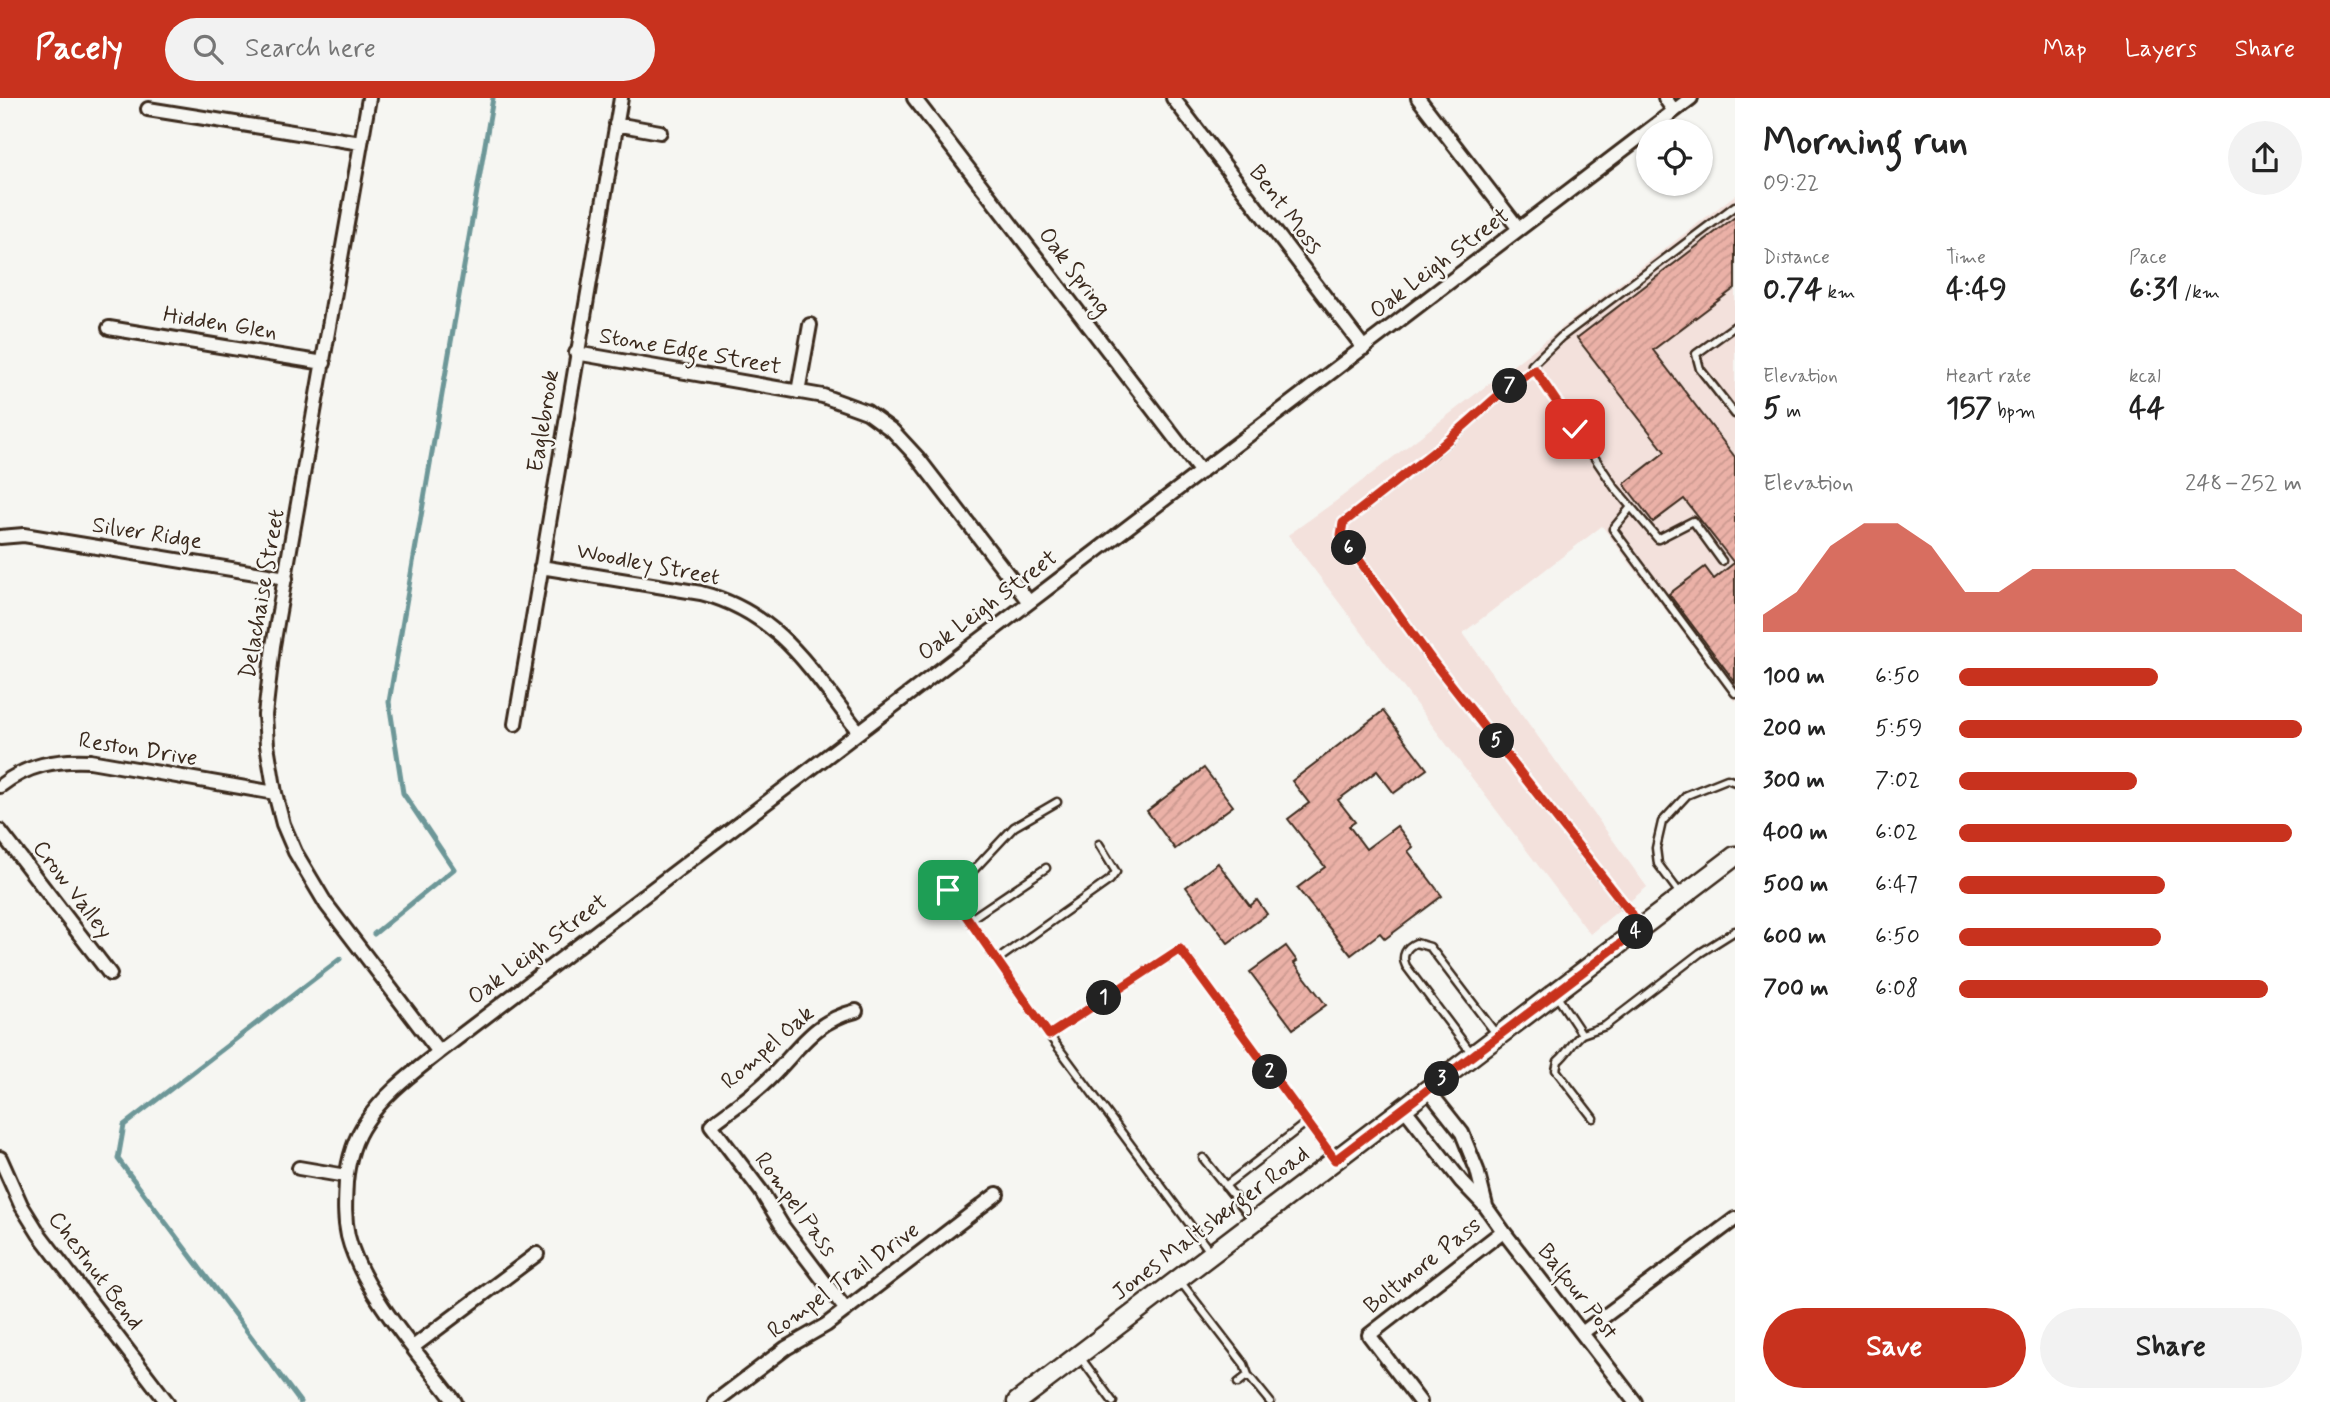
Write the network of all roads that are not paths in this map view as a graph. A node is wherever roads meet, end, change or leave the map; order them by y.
1 (369, 98) edge
2 (621, 98) edge
3 (914, 98) edge
4 (1173, 98) edge
5 (1418, 98) edge
6 (1665, 98) edge
7 (1691, 98) edge
8 (148, 109) dead end
9 (1674, 111) junction
10 (616, 124) junction
11 (660, 132) dead end
12 (361, 143) junction
13 (1735, 206) edge
14 (1519, 229) junction
15 (810, 325) dead end
16 (1735, 326) edge
17 (109, 328) dead end
18 (1364, 348) junction
19 (576, 354) junction
20 (324, 363) junction
21 (1535, 370) junction
22 (797, 392) junction
23 (1735, 414) edge
24 (1201, 472) junction
25 (1631, 507) junction
26 (0, 537) edge
27 (1722, 561) dead end
28 (541, 566) junction
29 (286, 579) junction
30 (1028, 602) junction
31 (1735, 693) edge
32 (515, 724) dead end
33 (859, 732) junction
34 (1731, 780) edge
35 (0, 786) edge
36 (275, 793) junction
37 (1057, 802) dead end
38 (0, 831) edge
39 (1098, 844) dead end
40 (1735, 856) edge
41 (1046, 868) dead end
42 (1682, 897) junction
43 (969, 920) junction
44 (1642, 927) junction
45 (1735, 931) edge
46 (997, 960) junction
47 (110, 974) dead end
48 (1555, 993) junction
49 (856, 1011) dead end
50 (1582, 1034) junction
51 (1049, 1035) junction
52 (1498, 1036) junction
53 (439, 1052) junction
54 (1473, 1055) junction
55 (1428, 1090) junction
56 (1404, 1108) junction
57 (1593, 1118) dead end
58 (1307, 1122) junction
59 (711, 1125) joint
60 (1203, 1158) dead end
61 (1335, 1160) junction
62 (1, 1161) edge
63 (299, 1168) dead end
64 (346, 1176) junction
65 (1225, 1186) junction
66 (998, 1194) dead end
67 (1486, 1207) junction
68 (1735, 1219) edge
69 (1254, 1222) junction
70 (1503, 1231) junction
71 (537, 1254) dead end
72 (1212, 1254) junction
73 (1179, 1279) junction
74 (846, 1310) junction
75 (1582, 1333) junction
76 (414, 1347) junction
77 (1079, 1355) junction
78 (1248, 1375) junction
79 (1238, 1383) dead end
80 (167, 1402) edge
81 (455, 1402) edge
82 (715, 1402) edge
83 (1017, 1402) edge
84 (1113, 1402) edge
85 (1270, 1402) edge
86 (1420, 1402) edge
87 (1635, 1402) edge

1 - 12 street, Delachaise Street
2 - 10 street, Eaglebrook
3 - 24 street, Oak Spring
4 - 18 street, Bent Moss
5 - 14 street
6 - 9 street
7 - 9 street, Oak Leigh Street
8 - 12 street
9 - 14 street, Oak Leigh Street
10 - 11 street
10 - 19 street, Eaglebrook
12 - 20 street, Delachaise Street
13 - 21 lane
14 - 18 street, Oak Leigh Street
15 - 22 street, Stone Edge Street
16 - 23 lane
17 - 20 street, Hidden Glen
18 - 24 street, Oak Leigh Street
19 - 22 street, Stone Edge Street
19 - 28 street, Eaglebrook
20 - 29 street, Delachaise Street
21 - 25 lane
21 - 44 lane
22 - 30 street, Stone Edge Street
24 - 30 street, Oak Leigh Street
25 - 27 lane
25 - 31 lane
26 - 29 street, Silver Ridge
28 - 32 street, Eaglebrook
28 - 33 street, Woodley Street
29 - 36 street, Delachaise Street
30 - 33 street, Oak Leigh Street
33 - 53 street, Oak Leigh Street
34 - 42 lane
35 - 36 street, Reston Drive
36 - 53 street, Delachaise Street
37 - 43 lane
38 - 47 street, Crow Valley
39 - 46 lane
40 - 42 main road, Jones Maltsberger Road
41 - 43 lane
42 - 44 main road, Jones Maltsberger Road
43 - 46 lane
44 - 48 main road, Jones Maltsberger Road
45 - 50 lane
46 - 51 lane
48 - 50 lane
48 - 52 main road, Jones Maltsberger Road
49 - 59 street, Rompel Oak
50 - 57 lane
51 - 58 lane
51 - 72 lane
52 - 54 main road, Jones Maltsberger Road
52 - 54 lane
53 - 64 street, Oak Leigh Street
54 - 55 main road, Jones Maltsberger Road
55 - 56 main road, Jones Maltsberger Road
55 - 67 street, Balfour Post
56 - 61 main road, Jones Maltsberger Road
56 - 67 street, Balfour Post
58 - 61 lane
58 - 65 lane
59 - 74 street, Rompel Pass
60 - 65 lane
61 - 69 main road, Jones Maltsberger Road
62 - 80 street, Chestnut Bend
63 - 64 street
64 - 76 street, Oak Leigh Street
65 - 69 lane
66 - 74 street, Rompel Trail Drive
67 - 70 street, Balfour Post
68 - 75 street
69 - 72 main road, Jones Maltsberger Road
70 - 75 street, Balfour Post
70 - 86 street, Boltmore Pass
71 - 76 street
72 - 73 main road, Jones Maltsberger Road
73 - 77 main road, Jones Maltsberger Road
73 - 78 lane
74 - 82 street, Rompel Trail Drive
75 - 87 street, Balfour Post
76 - 81 street, Oak Leigh Street
77 - 83 main road, Jones Maltsberger Road
77 - 84 lane
78 - 79 lane
78 - 85 lane

